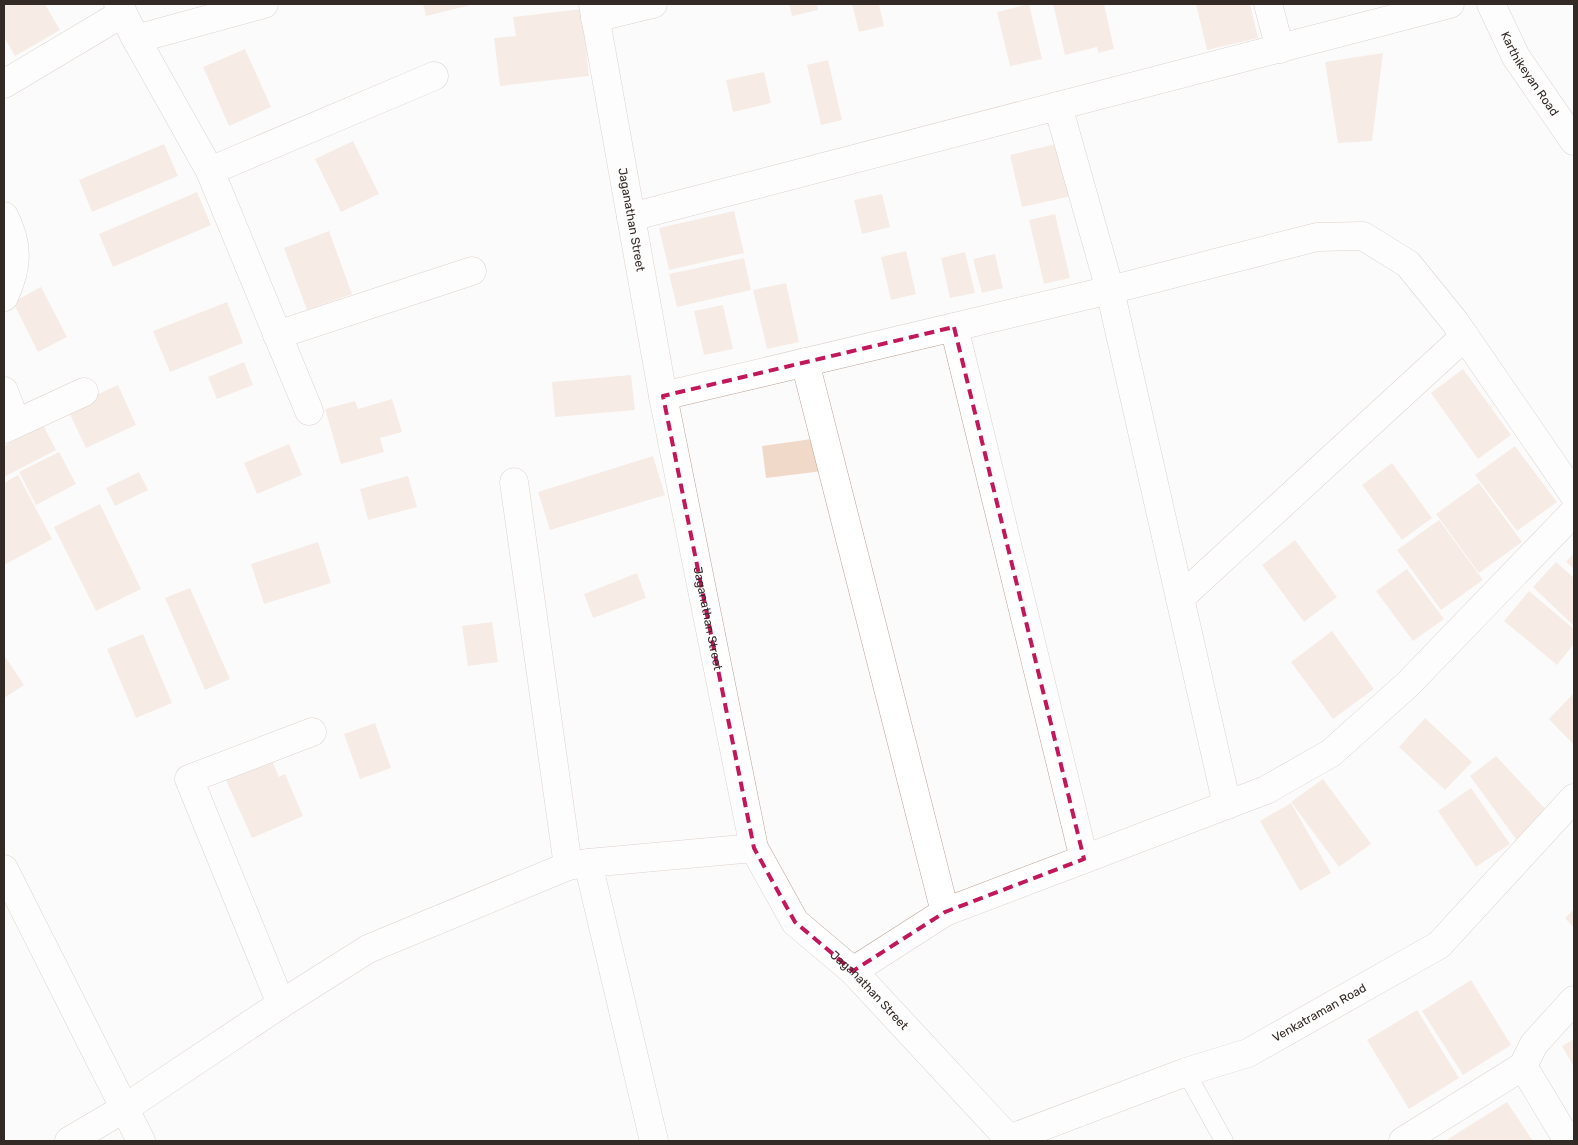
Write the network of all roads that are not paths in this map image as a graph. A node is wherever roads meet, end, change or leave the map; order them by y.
1 (264, 4) edge
2 (653, 4) edge
3 (1268, 4) edge
4 (1450, 4) edge
5 (1491, 4) edge
6 (120, 9) edge
7 (594, 11) edge
8 (136, 39) junction
9 (1280, 48) junction
10 (434, 76) dead end
11 (4, 84) edge
12 (1058, 106) junction
13 (1574, 141) edge
14 (210, 170) junction
15 (4, 216) edge
16 (631, 217) junction
17 (472, 270) dead end
18 (1110, 290) junction
19 (4, 297) edge
20 (954, 327) junction
21 (277, 335) junction
22 (1465, 336) junction
23 (805, 362) junction
24 (4, 391) edge
25 (84, 392) dead end
26 (663, 396) junction
27 (309, 411) dead end
28 (10, 426) edge
29 (514, 482) dead end
30 (1574, 495) edge
31 (1574, 512) edge
32 (1180, 598) junction
33 (312, 732) dead end
34 (1574, 798) edge
35 (1227, 805) junction
36 (754, 848) junction
37 (1084, 859) junction
38 (578, 864) junction
39 (4, 869) edge
40 (945, 912) junction
41 (853, 971) junction
42 (1574, 1000) edge
43 (281, 1004) junction
44 (1524, 1066) junction
45 (1186, 1072) junction
46 (125, 1108) junction
47 (1009, 1140) edge
48 (68, 1141) edge
49 (141, 1141) edge
50 (654, 1141) edge
51 (1224, 1141) edge
52 (1403, 1141) edge
53 (1568, 1141) edge

1 - 8 street
2 - 7 street
3 - 9 street
4 - 9 street
5 - 13 street, Karthikeyan Road
6 - 8 street
6 - 11 street
7 - 16 street, Jaganathan Street
8 - 14 street
9 - 12 street
10 - 14 street
12 - 16 street
12 - 18 street
14 - 21 street
15 - 19 street
16 - 26 street, Jaganathan Street
17 - 21 street
18 - 20 street
18 - 22 street
18 - 32 street
20 - 23 street
20 - 37 street
21 - 27 street
22 - 30 street
22 - 32 street
23 - 26 street
23 - 40 street
24 - 28 street
25 - 28 street
26 - 36 street, Jaganathan Street
29 - 38 street
31 - 35 street
32 - 35 street
33 - 43 street
34 - 45 street, Venkatraman Road
35 - 37 street
36 - 38 street
36 - 41 street, Jaganathan Street
37 - 40 street
38 - 43 street
38 - 50 street
39 - 46 street
40 - 41 street
41 - 47 street, Jaganathan Street
42 - 44 street
43 - 46 street
44 - 52 street
44 - 53 street
45 - 47 street, Venkatraman Road
45 - 51 lane
46 - 48 street
46 - 49 street

